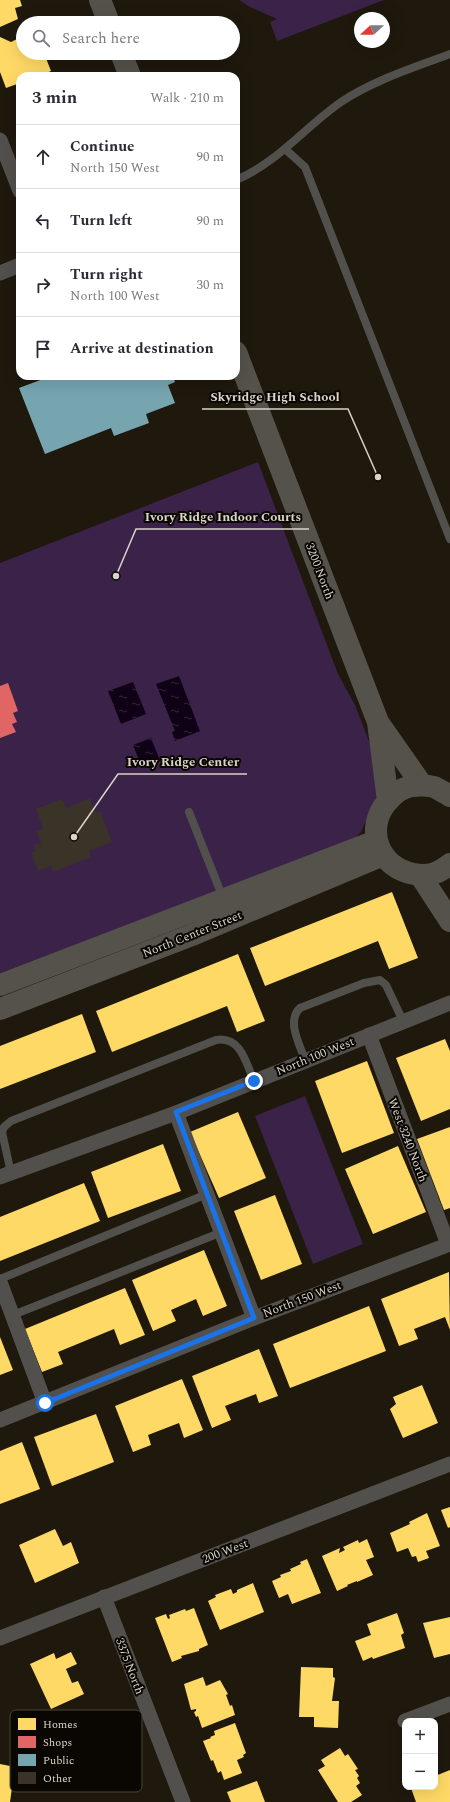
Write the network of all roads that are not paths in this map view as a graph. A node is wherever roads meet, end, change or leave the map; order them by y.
1 (100, 0) edge
2 (106, 16) edge
3 (450, 54) edge
4 (124, 60) edge
5 (128, 72) edge
6 (0, 140) edge
7 (286, 149) junction
8 (240, 179) edge
9 (16, 181) edge
10 (16, 267) edge
11 (0, 273) edge
12 (240, 362) edge
13 (450, 539) edge
14 (378, 722) junction
15 (422, 785) junction
16 (450, 796) edge
17 (388, 801) junction
18 (189, 812) dead end
19 (380, 848) junction
20 (450, 864) edge
21 (420, 876) junction
22 (224, 899) junction
23 (450, 922) edge
24 (0, 985) edge
25 (450, 1003) edge
26 (0, 1009) edge
27 (403, 1021) junction
28 (368, 1035) junction
29 (305, 1060) junction
30 (254, 1081) junction
31 (176, 1112) junction
32 (5, 1175) edge
33 (208, 1194) junction
34 (222, 1232) junction
35 (449, 1244) edge
36 (0, 1281) edge
37 (13, 1315) junction
38 (254, 1318) junction
39 (45, 1403) junction
40 (0, 1420) edge
41 (450, 1464) edge
42 (104, 1597) junction
43 (0, 1638) edge
44 (450, 1704) edge
45 (413, 1718) edge
46 (183, 1802) edge

1 - 2 street
3 - 7 lane
4 - 5 street
6 - 9 street
7 - 8 lane
7 - 13 lane
10 - 11 street
12 - 14 street, 3200 North
14 - 15 street
14 - 17 street
15 - 16 street
15 - 17 street
17 - 19 street
18 - 22 lane
19 - 21 street
19 - 22 street, North Center Street
19 - 26 street, North Center Street
20 - 21 street
21 - 23 street
22 - 24 street, North Center Street
25 - 27 street, North 100 West
27 - 28 street, North 100 West
27 - 29 lane
28 - 29 street, North 100 West
28 - 35 street, West 3240 North
29 - 30 street, North 100 West
30 - 31 street, North 100 West
30 - 32 lane
31 - 32 street, North 100 West
31 - 33 street
33 - 34 street
33 - 36 lane
34 - 37 lane
34 - 38 street
35 - 38 street, North 150 West
36 - 37 street
37 - 39 street
38 - 39 street, North 150 West
39 - 40 street, North 150 West
41 - 42 street, 200 West
42 - 43 street, 200 West
42 - 46 street, 3375 North
44 - 45 street

